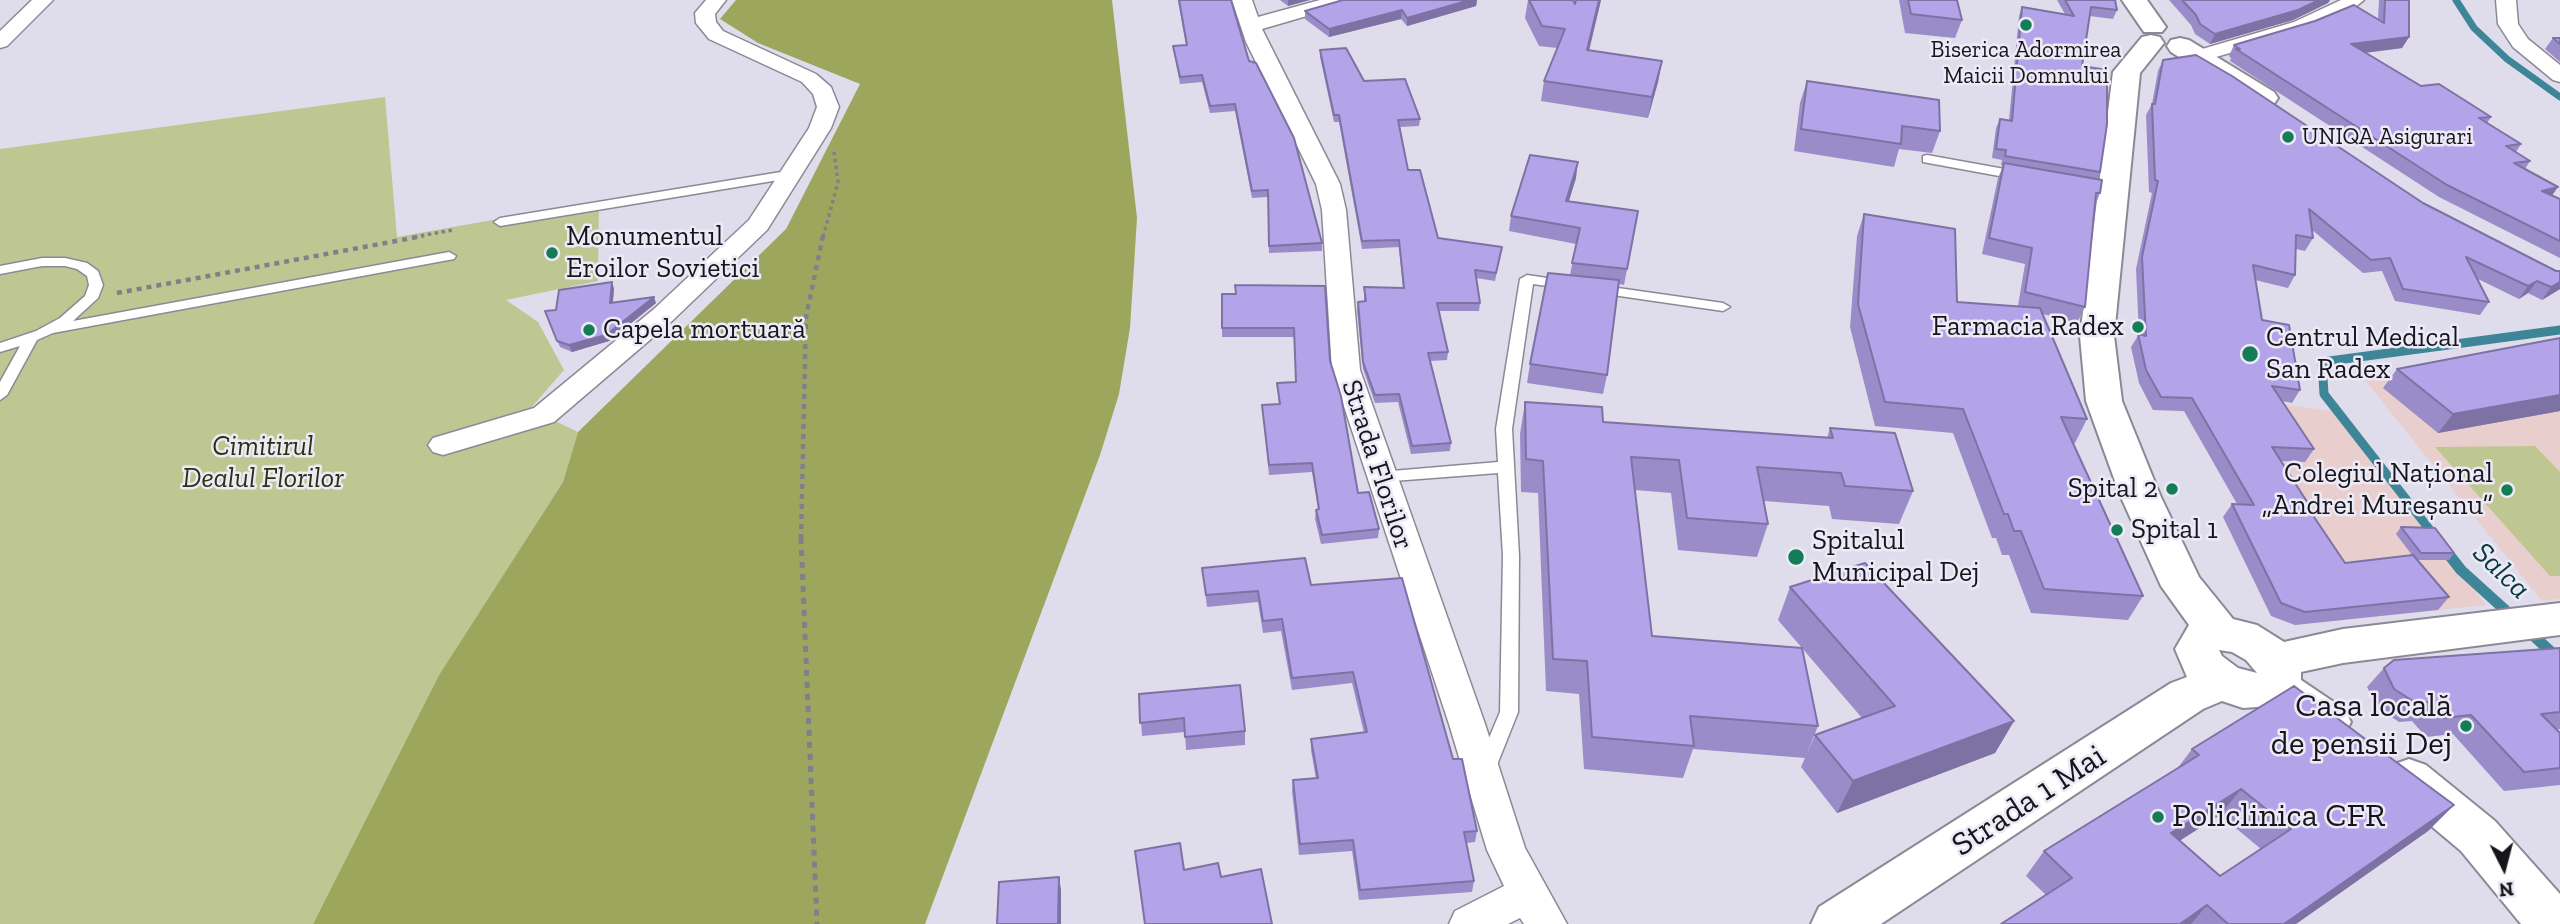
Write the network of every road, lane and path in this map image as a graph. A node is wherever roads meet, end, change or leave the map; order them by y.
1 (43, 0) edge
2 (716, 0) edge
3 (1341, 0) edge
4 (2134, 0) edge
5 (2354, 0) edge
6 (2507, 0) edge
7 (1246, 13) edge
8 (0, 42) edge
9 (2171, 43) junction
10 (2560, 76) edge
11 (2287, 113) edge
12 (834, 145) dead end
13 (1927, 159) edge
14 (787, 175) junction
15 (2034, 178) edge
16 (500, 222) dead end
17 (453, 230) dead end
18 (449, 256) dead end
19 (0, 270) edge
20 (91, 298) junction
21 (1723, 307) dead end
22 (48, 330) junction
23 (32, 337) junction
24 (0, 348) edge
25 (0, 395) edge
26 (443, 445) dead end
27 (1506, 467) junction
28 (1380, 477) junction
29 (2560, 619) edge
30 (2220, 633) junction
31 (2276, 674) junction
32 (2222, 681) junction
33 (1483, 775) junction
34 (1537, 909) edge
35 (817, 924) edge
36 (1468, 924) edge
37 (1837, 924) edge
38 (2553, 924) edge

1 - 8 street
2 - 14 street
3 - 7 street
4 - 9 street
5 - 9 street
6 - 10 street
7 - 28 street, Strada Florilor
9 - 11 street
9 - 30 street
12 - 35 path
13 - 15 lane
14 - 16 lane
14 - 26 street
17 - 20 path
18 - 22 lane
19 - 20 lane
20 - 22 lane
21 - 27 lane
22 - 23 lane
23 - 24 lane
23 - 25 lane
27 - 28 lane
27 - 33 lane
28 - 33 street, Strada Florilor
29 - 31 street
30 - 31 street
30 - 32 street
31 - 32 street
31 - 38 street
32 - 37 street, Strada 1 Mai
33 - 34 street, Strada Florilor
34 - 36 street

